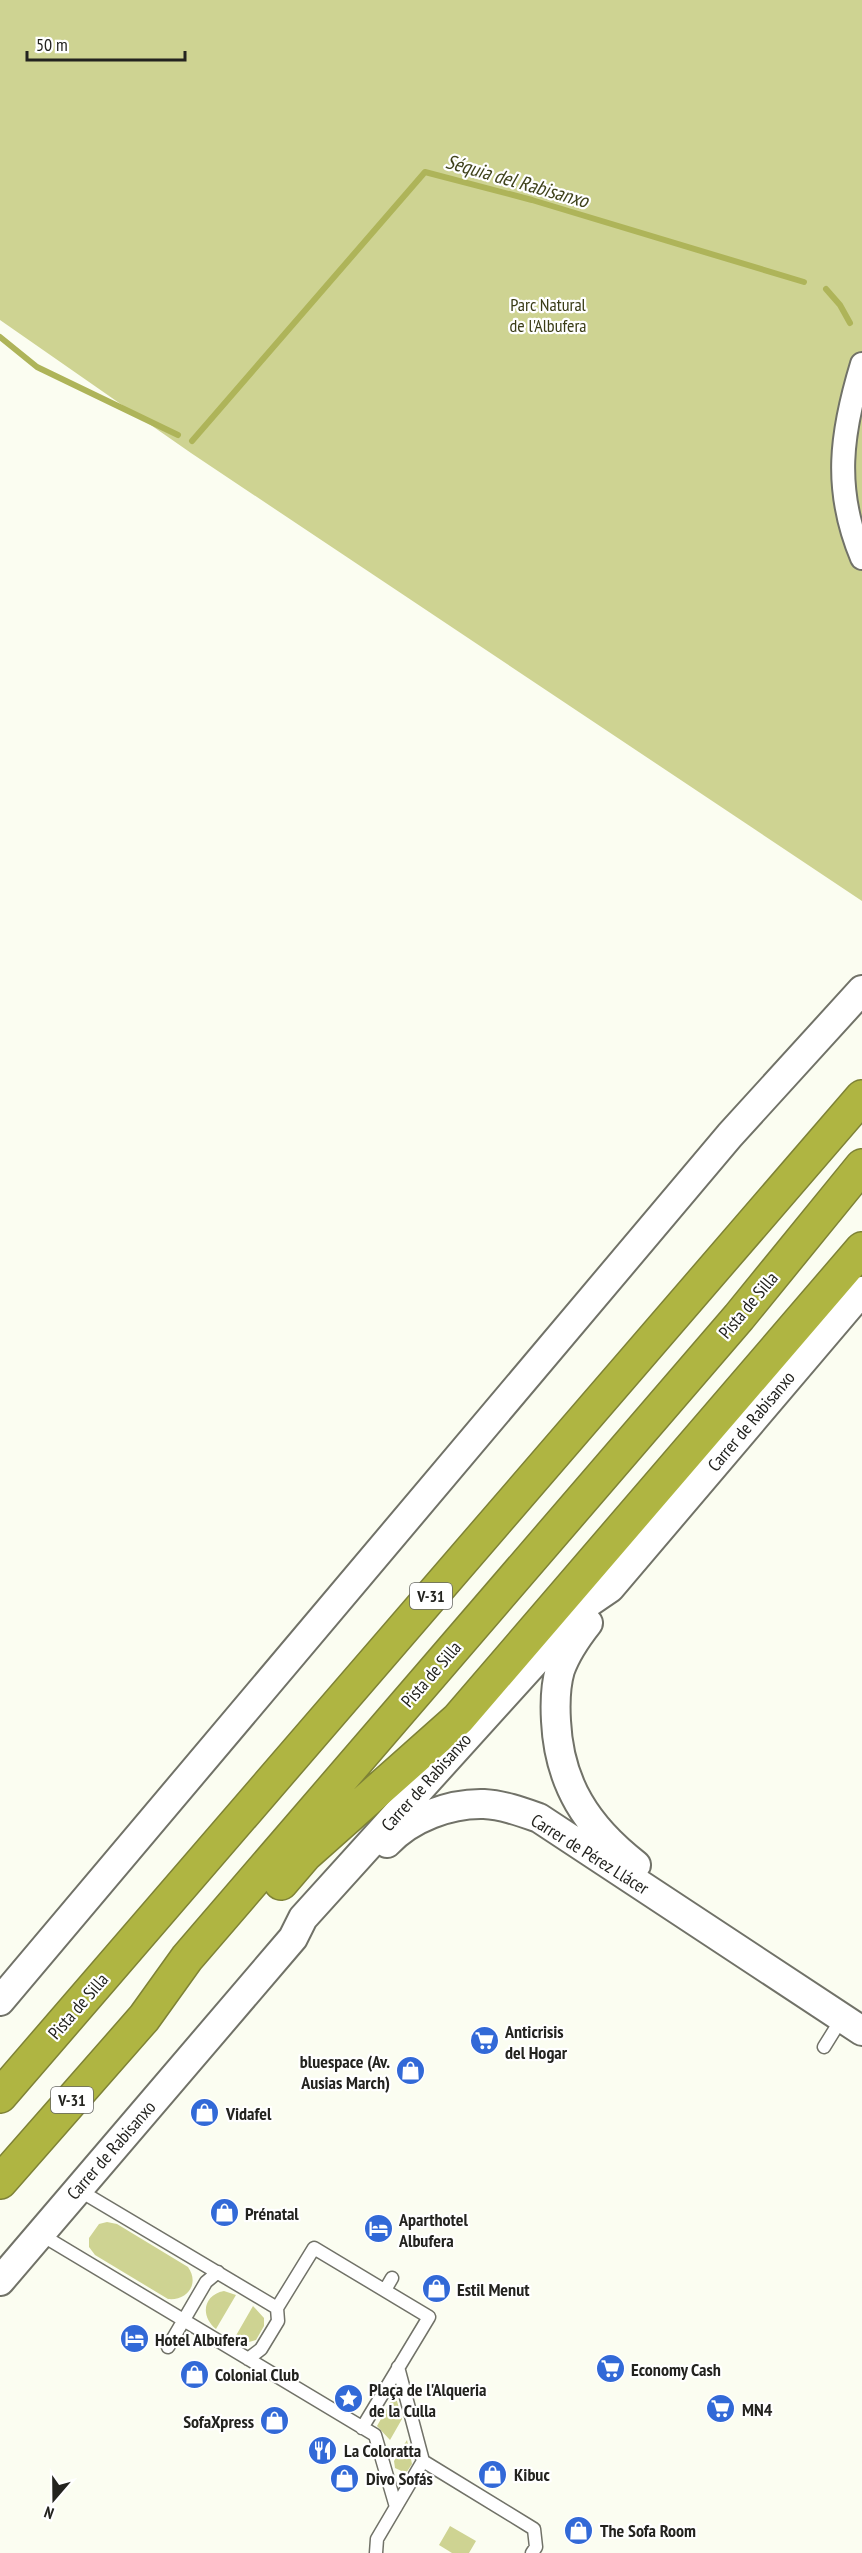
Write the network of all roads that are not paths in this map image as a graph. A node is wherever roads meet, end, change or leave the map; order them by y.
1 (862, 364) edge
2 (862, 558) edge
3 (862, 990) edge
4 (862, 1097) edge
5 (862, 1166) edge
6 (862, 1249) edge
7 (862, 1291) edge
8 (610, 1588) junction
9 (293, 1938) junction
10 (0, 2001) edge
11 (144, 2018) junction
12 (856, 2021) edge
13 (824, 2047) dead end
14 (0, 2096) edge
15 (0, 2182) edge
16 (77, 2189) junction
17 (39, 2234) junction
18 (218, 2272) junction
19 (392, 2278) dead end
20 (0, 2281) edge
21 (385, 2290) junction
22 (277, 2308) junction
23 (184, 2321) junction
24 (168, 2347) dead end
25 (248, 2359) junction
26 (398, 2367) junction
27 (362, 2427) junction
28 (423, 2461) junction
29 (396, 2507) junction
30 (376, 2553) edge
31 (532, 2553) edge

1 - 2 street
3 - 10 street
4 - 14 highway, Pista de Silla / V-31
5 - 11 highway, Pista de Silla / V-31
6 - 11 highway
7 - 8 street, Carrer de Rabisanxo
8 - 9 street, Carrer de Rabisanxo
8 - 12 street, Carrer de Pérez Llácer
9 - 12 street, Carrer de Pérez Llácer
9 - 16 street, Carrer de Rabisanxo
11 - 15 highway, Pista de Silla / V-31
12 - 13 lane
16 - 17 street, Carrer de Rabisanxo
16 - 18 lane
17 - 20 street, Carrer de Rabisanxo
17 - 23 lane
18 - 22 lane
18 - 23 lane
19 - 21 lane
21 - 22 lane
21 - 26 lane
22 - 25 lane
23 - 24 lane
23 - 25 lane
25 - 27 lane
26 - 27 lane
26 - 28 lane
27 - 29 lane
28 - 29 lane
28 - 31 lane
29 - 30 lane

